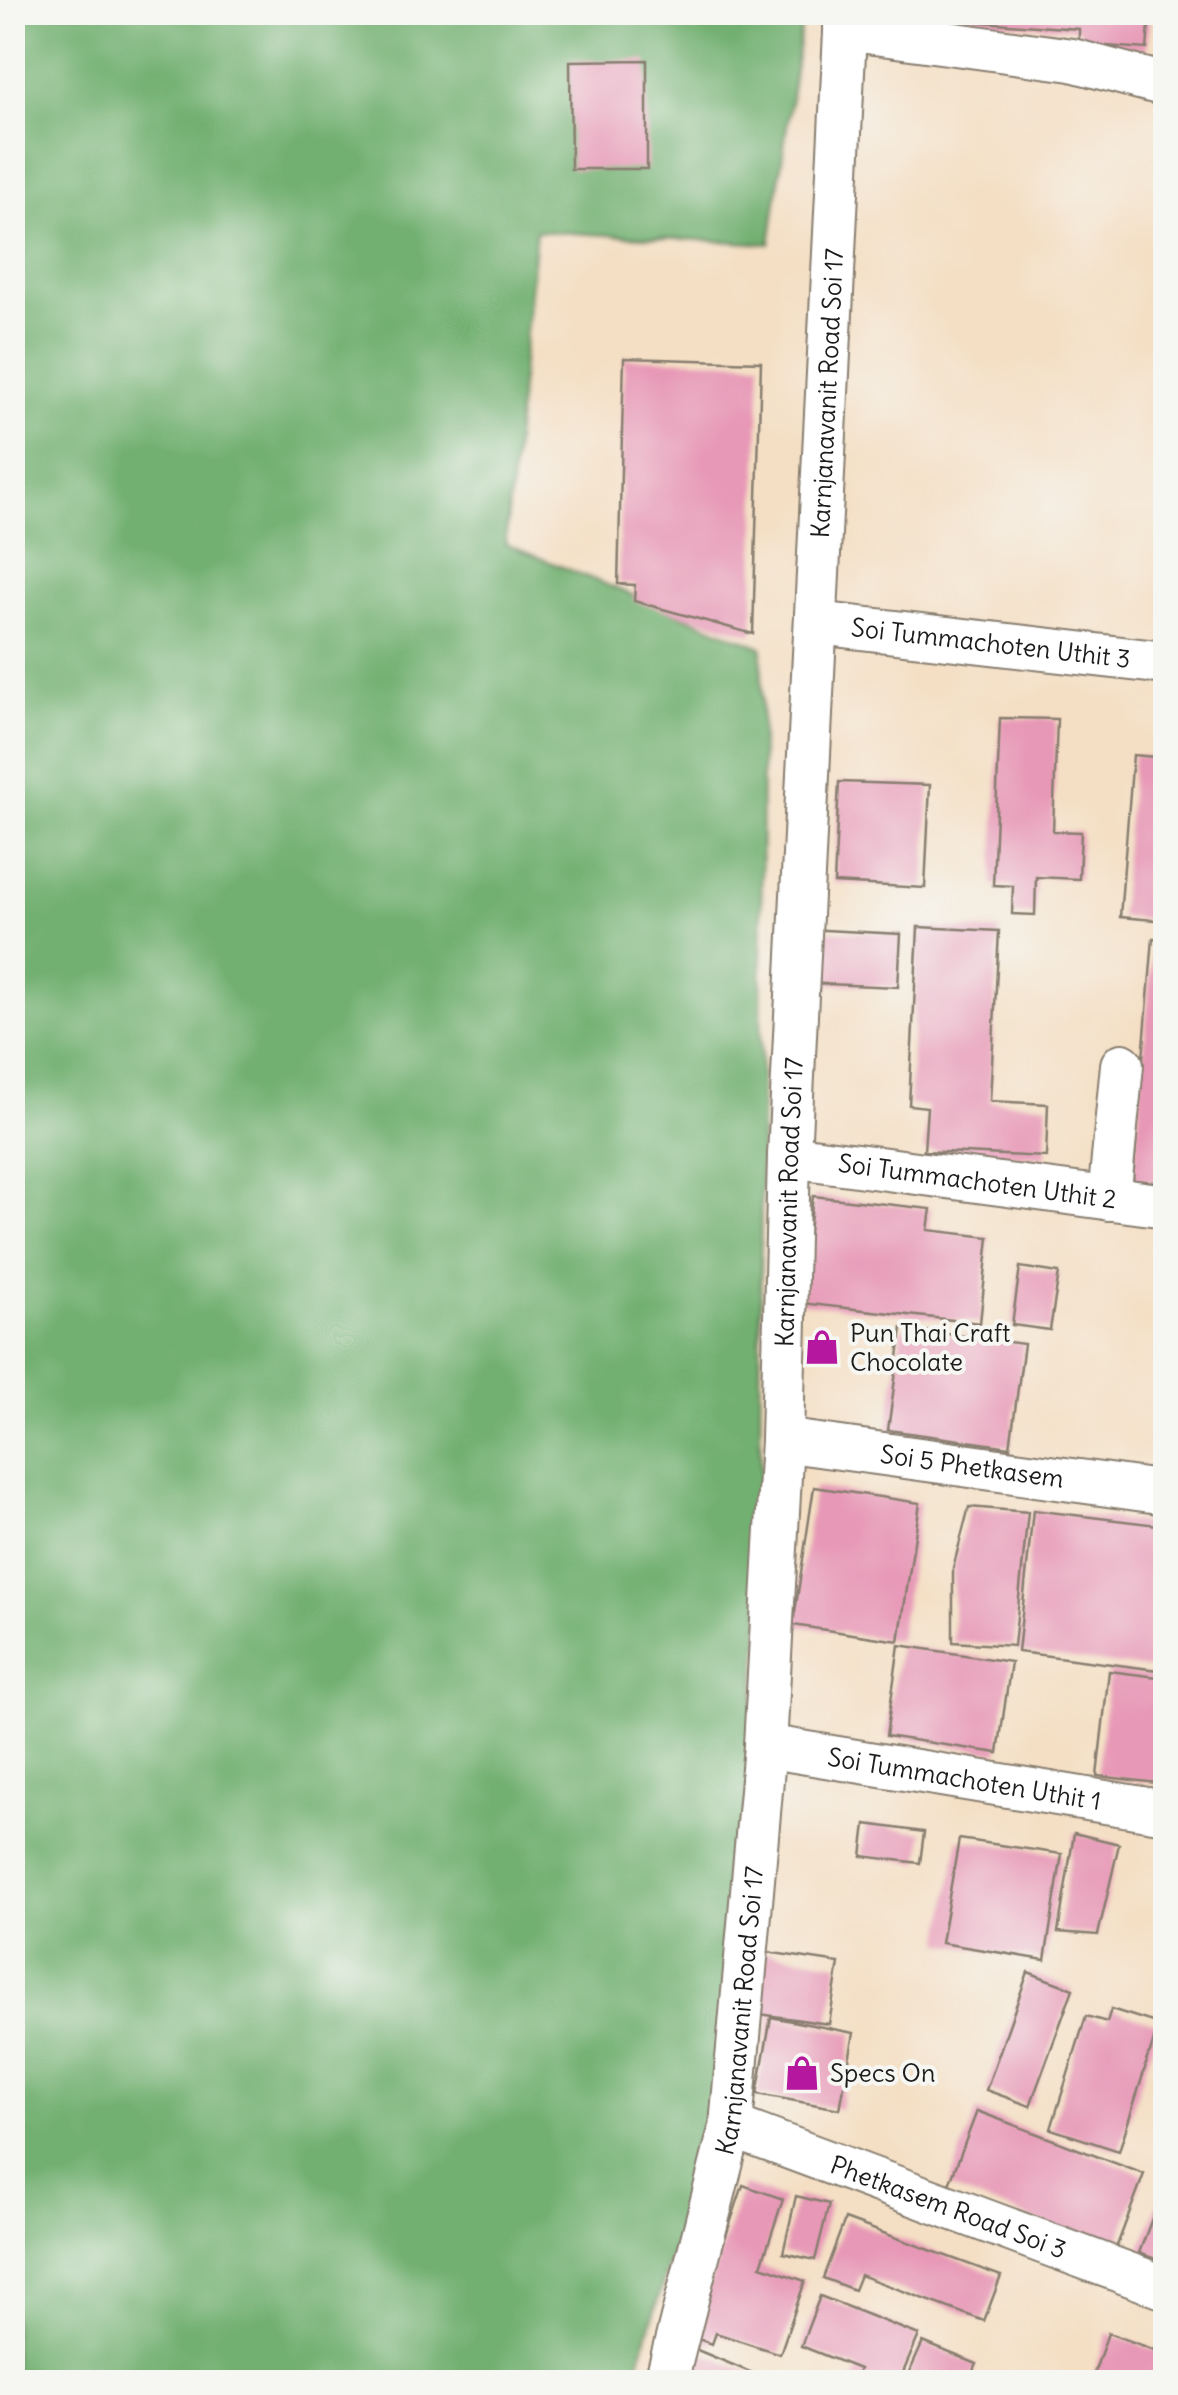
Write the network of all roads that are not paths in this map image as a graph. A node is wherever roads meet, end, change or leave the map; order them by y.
1 (846, 20) edge
2 (1166, 85) edge
3 (818, 623) junction
4 (1166, 663) edge
5 (1122, 1065) dead end
6 (789, 1156) junction
7 (1109, 1198) junction
8 (1166, 1206) edge
9 (782, 1440) junction
10 (1166, 1493) edge
11 (766, 1746) junction
12 (1166, 1812) edge
13 (731, 2126) junction
14 (1166, 2288) edge
15 (666, 2382) edge

1 - 2 street
1 - 3 street, Karnjanavanit Road Soi 17
3 - 4 street, Soi Tummachoten Uthit 3
3 - 6 street, Karnjanavanit Road Soi 17
5 - 7 street
6 - 7 street, Soi Tummachoten Uthit 2
6 - 9 street, Karnjanavanit Road Soi 17
7 - 8 street, Soi Tummachoten Uthit 2
9 - 10 street, Soi 5 Phetkasem
9 - 11 street, Karnjanavanit Road Soi 17
11 - 12 street, Soi Tummachoten Uthit 1
11 - 13 street, Karnjanavanit Road Soi 17
13 - 14 street, Phetkasem Road Soi 3
13 - 15 street, Karnjanavanit Road Soi 17

